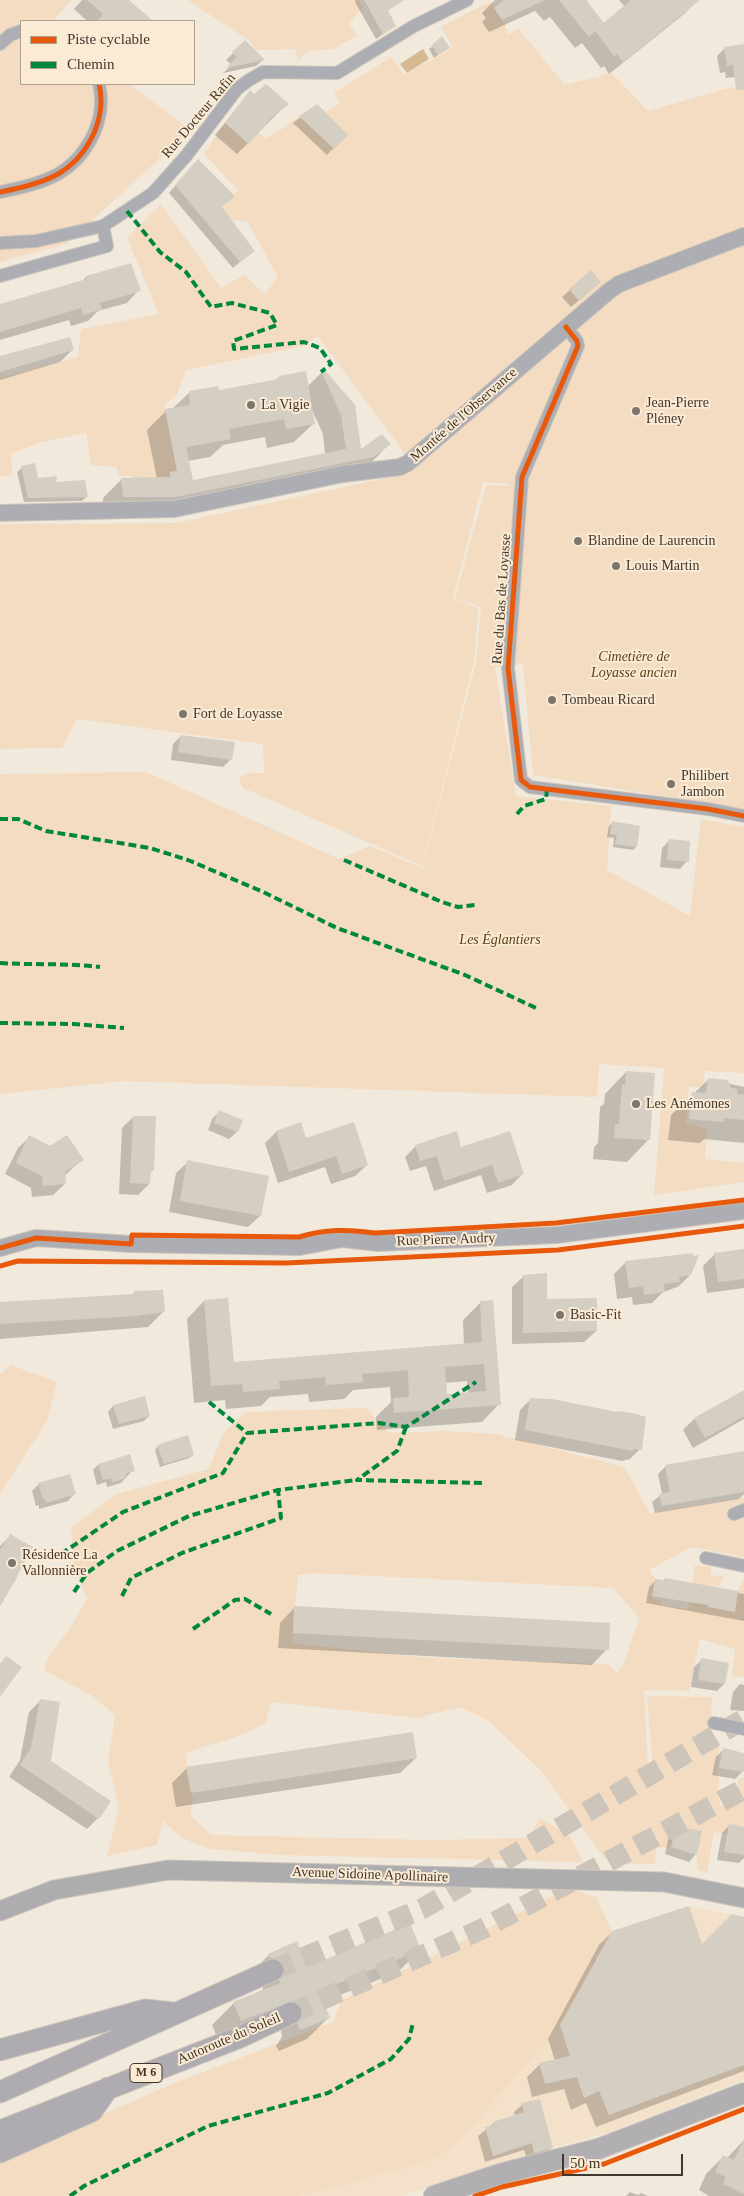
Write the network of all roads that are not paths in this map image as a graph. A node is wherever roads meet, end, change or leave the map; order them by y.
1 (467, 0) edge
2 (20, 31) edge
3 (0, 44) edge
4 (99, 85) edge
5 (0, 192) edge
6 (103, 226) junction
7 (744, 236) edge
8 (0, 243) edge
9 (0, 276) edge
10 (566, 327) junction
11 (0, 513) edge
12 (744, 816) edge
13 (744, 1211) edge
14 (0, 1248) edge
15 (706, 1558) dead end
16 (744, 1566) edge
17 (714, 1723) dead end
18 (744, 1729) edge
19 (744, 1898) edge
20 (0, 1911) edge
21 (273, 1970) tunnel mouth
22 (175, 2013) junction
23 (291, 2013) tunnel mouth
24 (0, 2050) edge
25 (108, 2088) junction
26 (0, 2092) edge
27 (744, 2093) edge
28 (0, 2131) edge
29 (0, 2152) edge
30 (434, 2196) edge

1 - 6 street, Rue Docteur Rafin
2 - 3 street
4 - 5 street
6 - 8 street, Rue Docteur Rafin
6 - 9 street
7 - 10 street, Montée de l'Observance
10 - 11 street, Montée de l'Observance
10 - 12 street, Rue du Bas de Loyasse
13 - 14 street, Rue Pierre Audry
15 - 16 street
17 - 18 street
19 - 20 main road, Avenue Sidoine Apollinaire
21 - 22 highway
22 - 24 highway
22 - 26 highway
23 - 25 highway, Autoroute du Soleil / M 6
25 - 28 highway, Autoroute du Soleil / M 6
25 - 29 highway
27 - 30 main road

